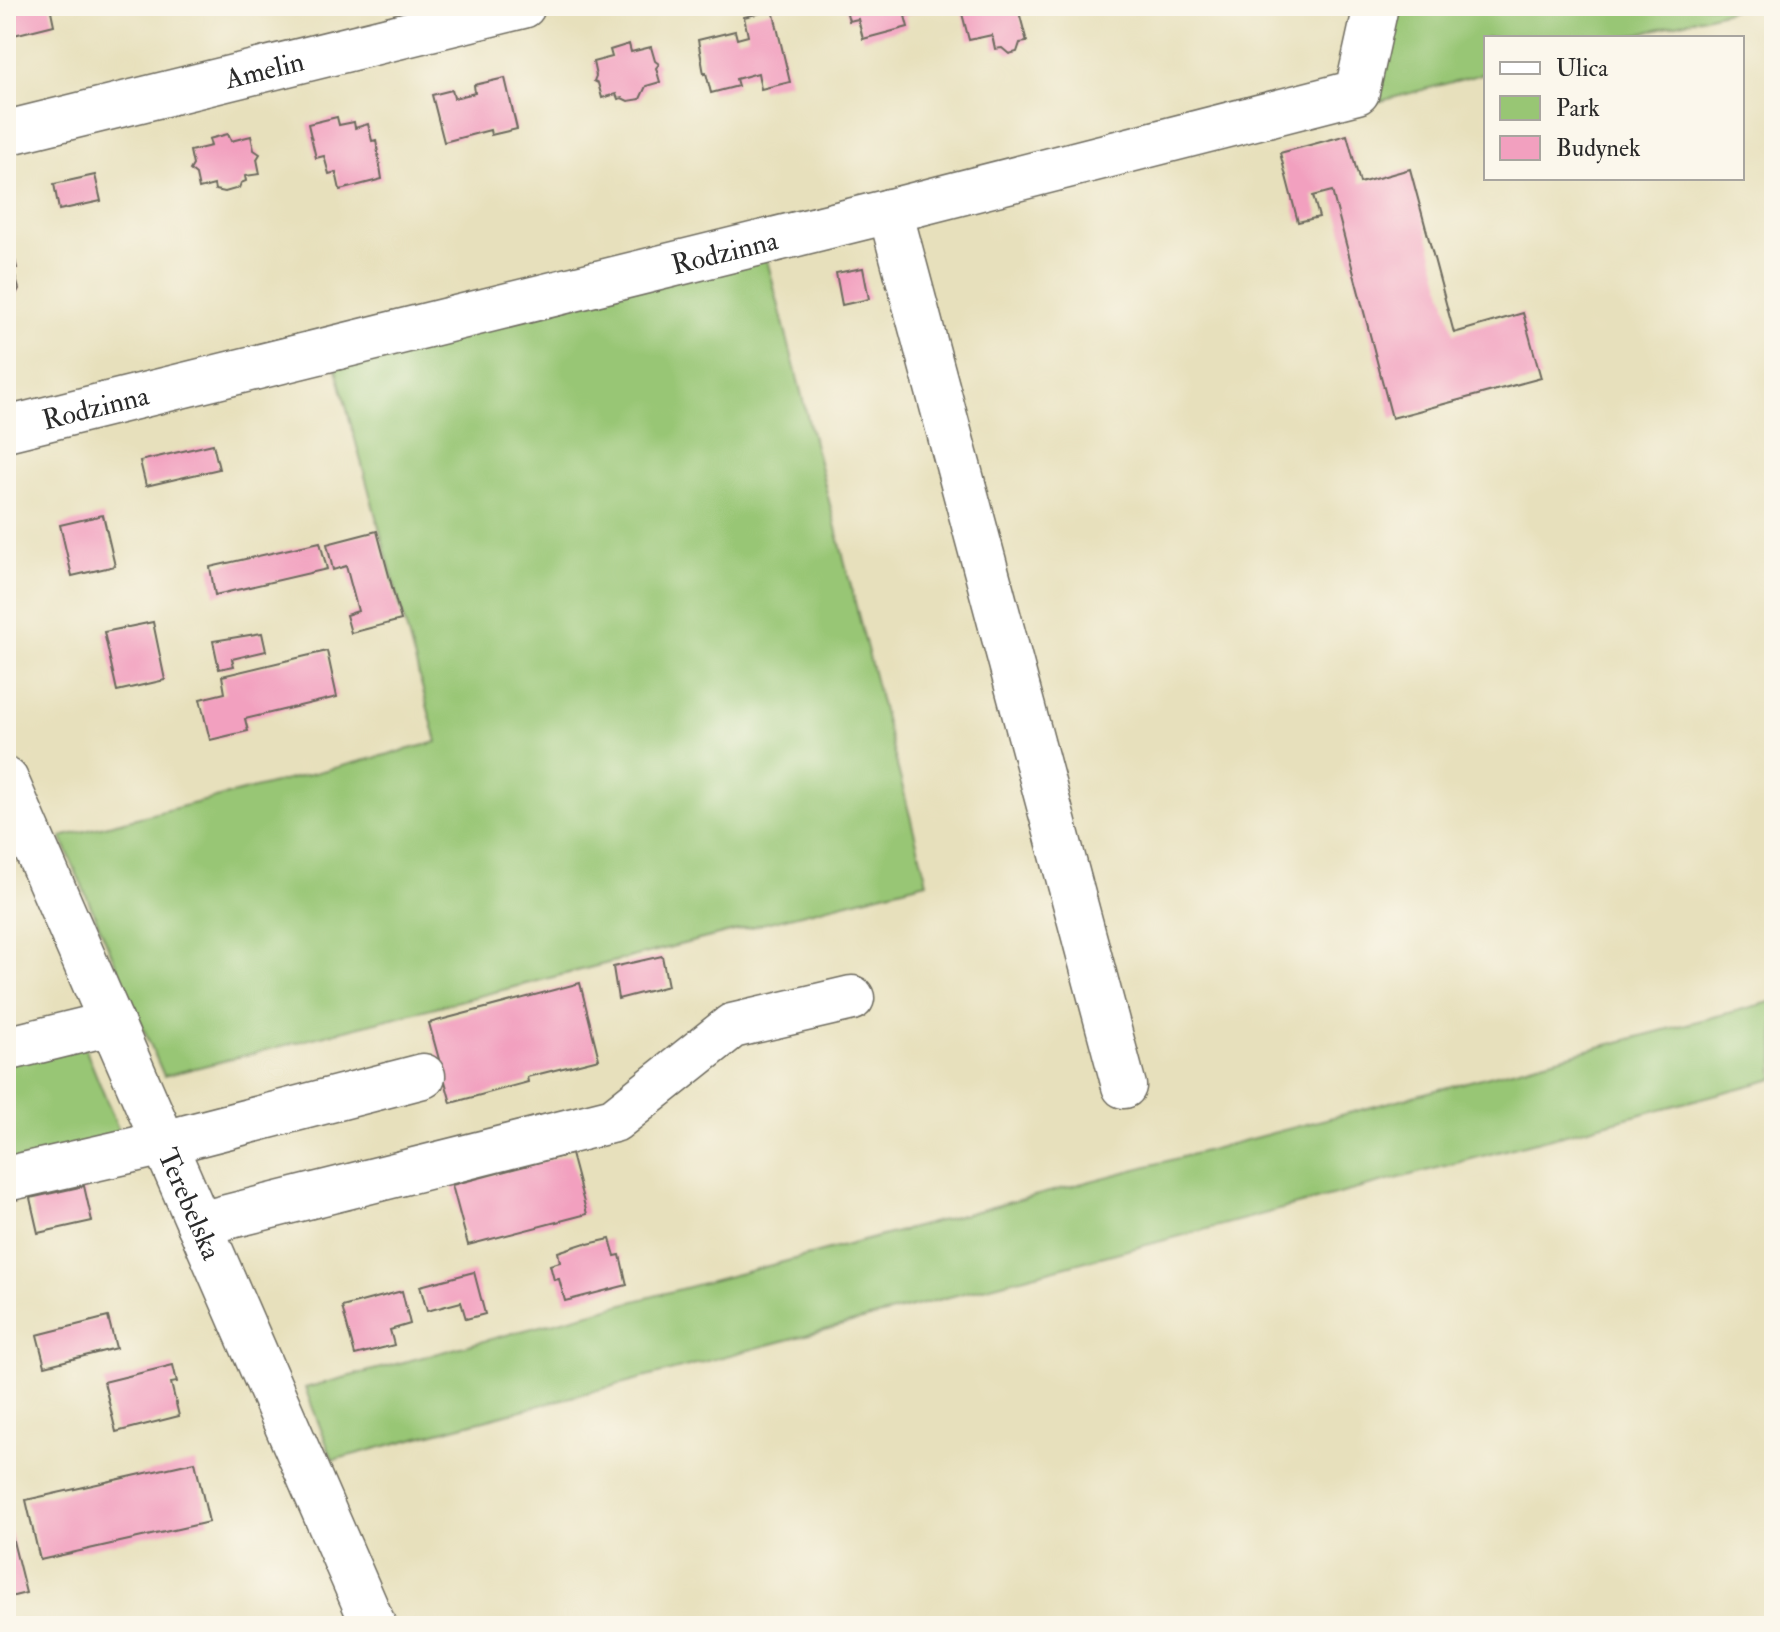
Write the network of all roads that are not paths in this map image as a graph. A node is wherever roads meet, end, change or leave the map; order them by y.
1 (523, 6) edge
2 (1376, 6) edge
3 (6, 133) edge
4 (890, 211) junction
5 (6, 429) edge
6 (6, 780) edge
7 (852, 998) dead end
8 (112, 1023) junction
9 (6, 1049) edge
10 (423, 1076) dead end
11 (1124, 1086) dead end
12 (164, 1143) junction
13 (6, 1179) edge
14 (199, 1224) junction
15 (374, 1626) edge

1 - 3 street, Amelin
2 - 4 street, Rodzinna
4 - 5 street, Rodzinna
4 - 11 street
6 - 8 street, Terebelska
7 - 14 street
8 - 9 street
8 - 12 street, Terebelska
10 - 12 street
12 - 13 street
12 - 14 street, Terebelska
14 - 15 street, Terebelska

